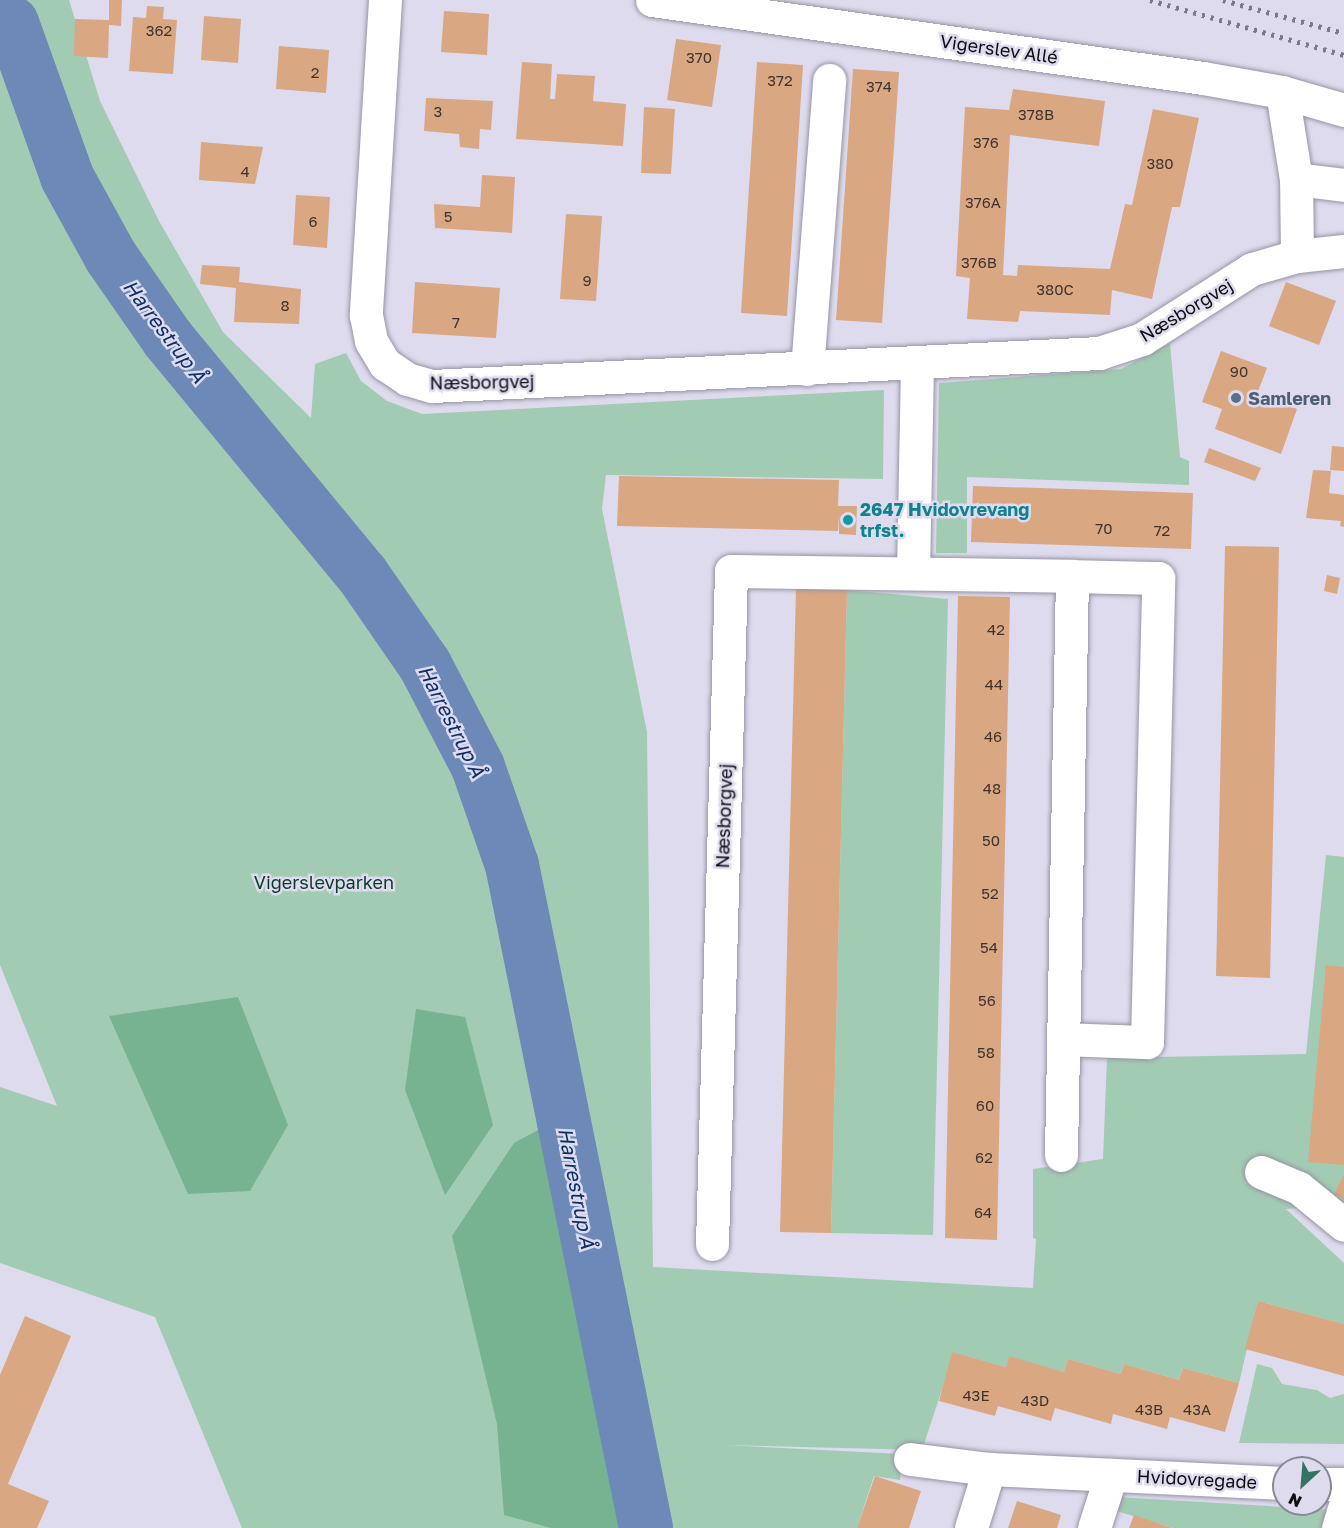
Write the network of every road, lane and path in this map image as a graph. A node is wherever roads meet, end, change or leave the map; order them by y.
1 (385, 0) edge
2 (652, 0) edge
3 (829, 80) dead end
4 (1282, 92) junction
5 (1344, 110) edge
6 (1296, 179) junction
7 (1344, 185) edge
8 (1344, 251) edge
9 (1297, 256) junction
10 (917, 364) junction
11 (807, 369) junction
12 (913, 573) junction
13 (1072, 576) junction
14 (1064, 1039) junction
15 (1061, 1155) dead end
16 (1261, 1172) dead end
17 (1344, 1225) edge
18 (712, 1244) dead end
19 (910, 1459) dead end
20 (989, 1469) junction
21 (1111, 1475) junction
22 (1272, 1482) edge
23 (1344, 1508) edge
24 (971, 1528) edge
25 (1094, 1528) edge
26 (1338, 1528) edge

1 - 11 street, Næsborgvej
2 - 4 street, Vigerslev Allé
3 - 11 street
4 - 5 street, Vigerslev Allé
4 - 6 street
6 - 7 street
6 - 9 street
8 - 9 street, Næsborgvej
9 - 10 street, Næsborgvej
10 - 11 street, Næsborgvej
10 - 12 street
12 - 13 street, Næsborgvej
12 - 18 street, Næsborgvej
13 - 14 street
13 - 14 street, Næsborgvej
14 - 15 street
16 - 17 street
19 - 20 street, Hvidovregade
20 - 21 street, Hvidovregade
20 - 24 street
21 - 22 street, Hvidovregade
21 - 25 street, Hvidovregade
23 - 26 street

